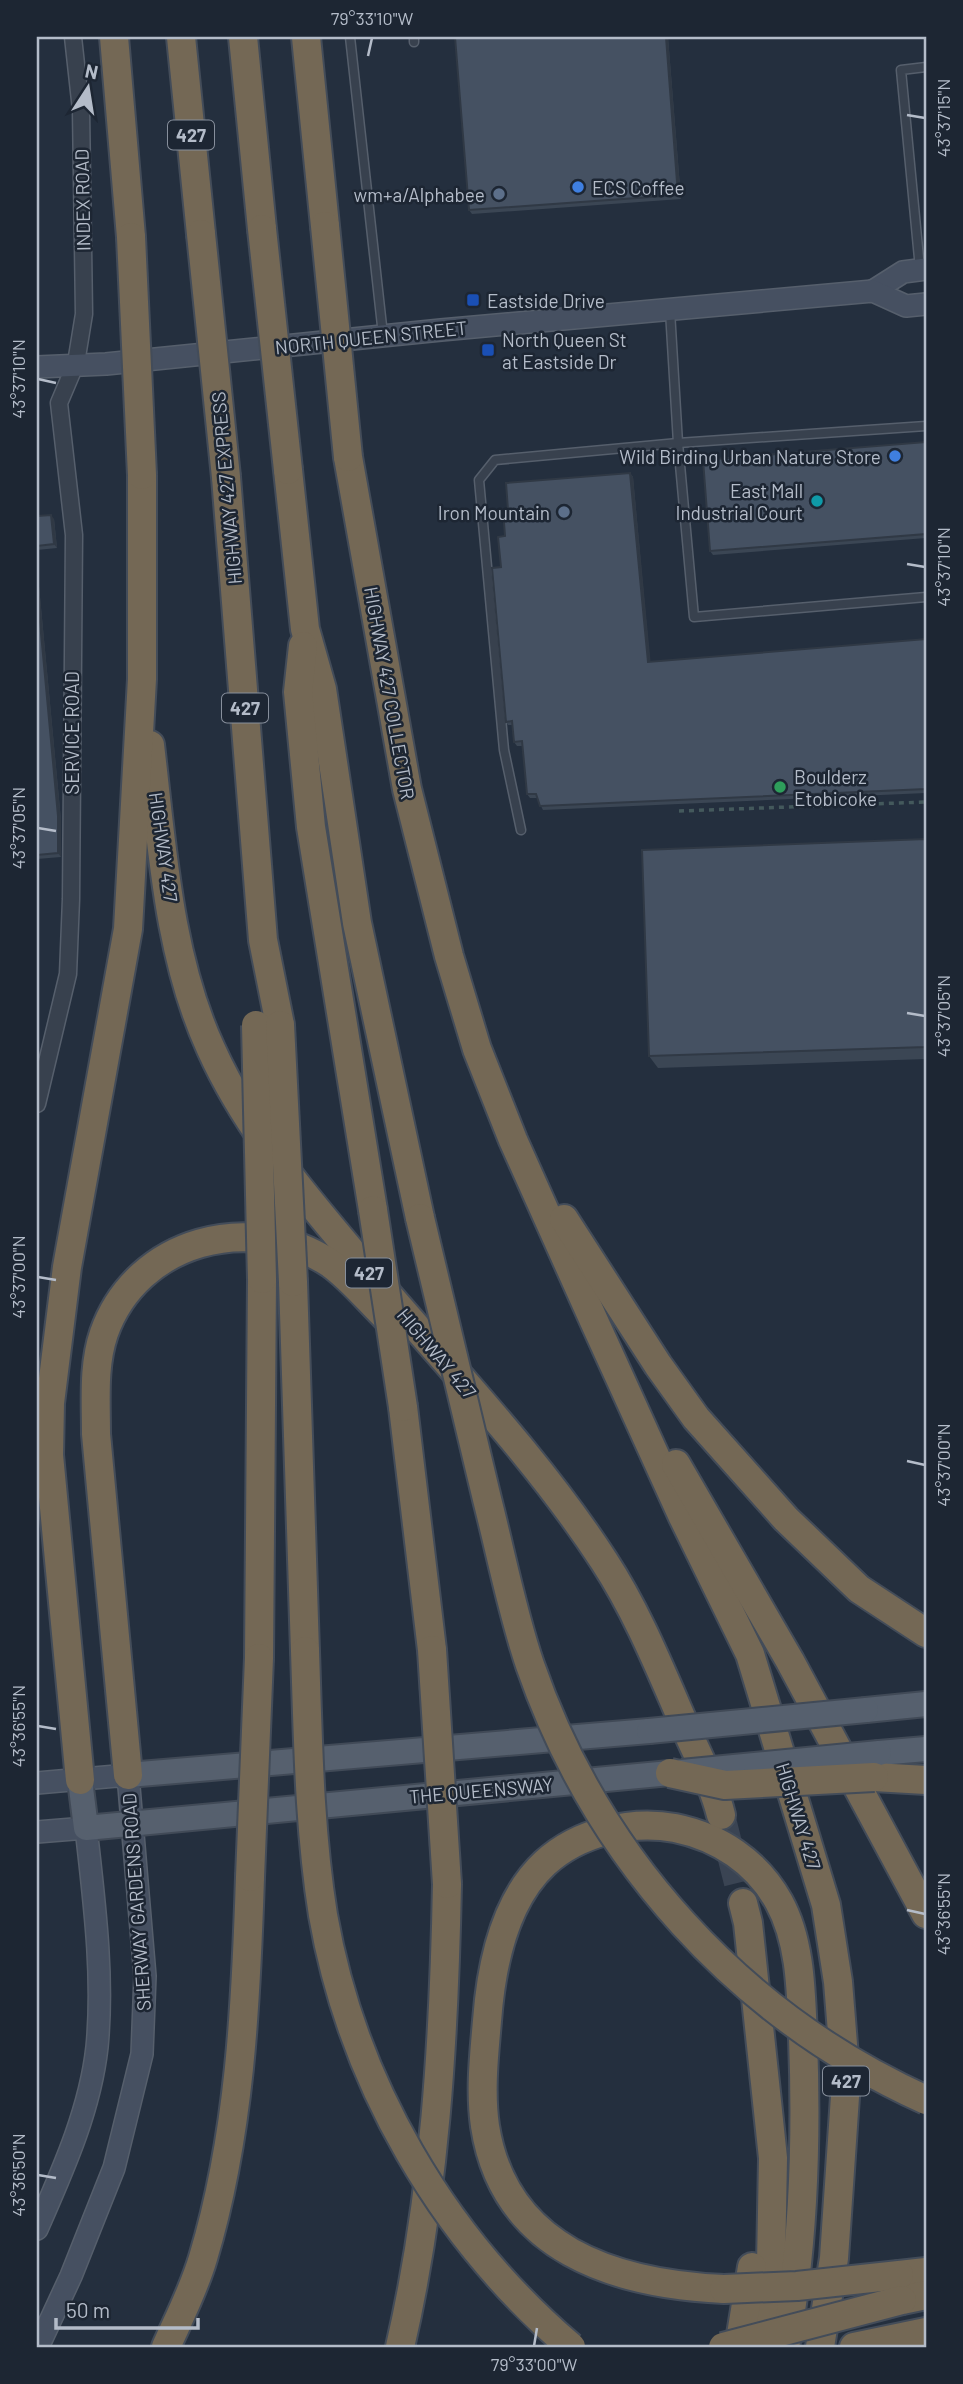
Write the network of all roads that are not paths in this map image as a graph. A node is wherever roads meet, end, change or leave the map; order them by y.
1 (74, 37) edge
2 (114, 37) edge
3 (181, 37) edge
4 (243, 37) edge
5 (306, 37) edge
6 (350, 37) edge
7 (926, 67) edge
8 (923, 269) edge
9 (873, 291) junction
10 (926, 304) edge
11 (670, 308) junction
12 (383, 335) junction
13 (76, 363) junction
14 (37, 366) edge
15 (926, 426) edge
16 (678, 443) junction
17 (926, 597) edge
18 (305, 629) junction
19 (142, 679) junction
20 (521, 830) dead end
21 (268, 1025) junction
22 (37, 1104) edge
23 (513, 1140) junction
24 (594, 1321) junction
25 (512, 1441) junction
26 (926, 1633) edge
27 (926, 1704) edge
28 (926, 1749) edge
29 (877, 1765) junction
30 (670, 1773) joint
31 (128, 1775) junction
32 (80, 1780) junction
33 (926, 1780) edge
34 (37, 1783) edge
35 (721, 1815) tunnel mouth
36 (131, 1822) junction
37 (86, 1828) junction
38 (37, 1832) edge
39 (743, 1903) tunnel mouth
40 (926, 1914) edge
41 (926, 2100) edge
42 (767, 2114) junction
43 (37, 2230) edge
44 (913, 2286) edge
45 (926, 2332) edge
46 (38, 2347) edge
47 (166, 2347) edge
48 (400, 2347) edge
49 (571, 2347) edge
50 (723, 2347) edge
51 (738, 2347) edge
52 (761, 2347) edge
53 (785, 2347) edge
54 (820, 2347) edge
55 (854, 2347) edge

1 - 13 street, INDEX ROAD
2 - 19 highway, 427, bridge
3 - 21 highway, HIGHWAY 427 EXPRESS / 427, bridge
4 - 18 highway, bridge
5 - 23 highway, HIGHWAY 427 COLLECTOR / 427, bridge
6 - 12 lane
7 - 8 lane
8 - 9 main road, NORTH QUEEN STREET
9 - 10 main road, NORTH QUEEN STREET
9 - 11 main road, NORTH QUEEN STREET
11 - 12 main road, NORTH QUEEN STREET
11 - 16 lane
12 - 13 main road, NORTH QUEEN STREET
13 - 14 main road, NORTH QUEEN STREET
13 - 22 street, SERVICE ROAD
15 - 16 lane
16 - 17 lane
16 - 20 lane
18 - 41 highway, bridge
18 - 48 highway, bridge
19 - 25 highway, HIGHWAY 427 / 427
19 - 32 highway
21 - 47 highway, bridge
21 - 49 highway, bridge
23 - 24 highway, HIGHWAY 427 COLLECTOR / 427
23 - 26 highway
24 - 40 highway
24 - 54 highway, HIGHWAY 427 / 427
25 - 31 highway
25 - 35 highway, HIGHWAY 427 / 427
27 - 31 main road, bridge
28 - 29 main road
29 - 30 highway, bridge
29 - 33 highway
30 - 36 main road, THE QUEENSWAY
31 - 32 main road
31 - 36 main road, SHERWAY GARDENS ROAD
32 - 34 main road
32 - 37 main road
36 - 37 main road, THE QUEENSWAY
36 - 46 main road, SHERWAY GARDENS ROAD
37 - 38 main road, THE QUEENSWAY
37 - 43 main road
39 - 42 highway
42 - 51 highway
42 - 52 highway
44 - 50 highway, bridge
44 - 53 highway, bridge
45 - 55 highway

